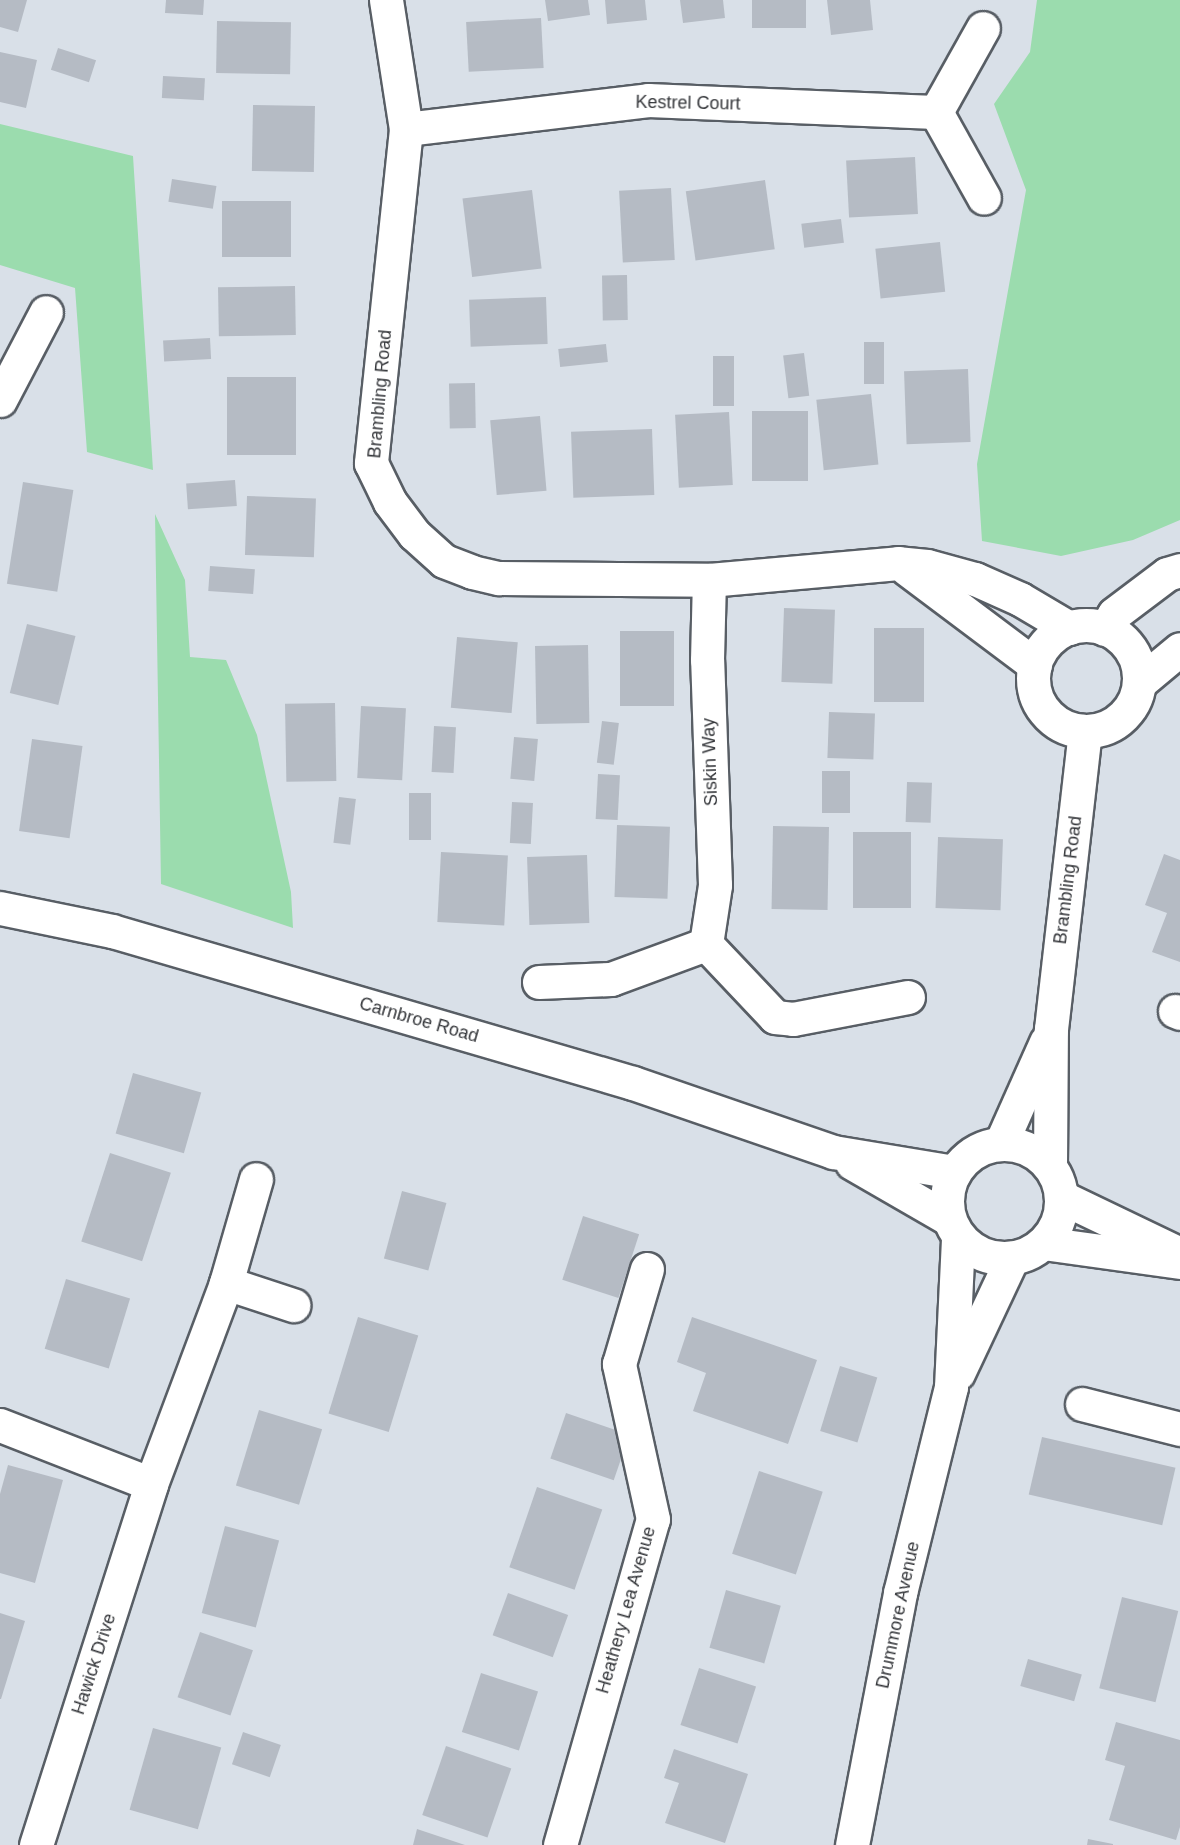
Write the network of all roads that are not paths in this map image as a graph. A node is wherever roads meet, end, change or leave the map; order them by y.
1 (386, 0) edge
2 (983, 28) dead end
3 (936, 112) junction
4 (406, 129) junction
5 (984, 198) dead end
6 (46, 312) dead end
7 (0, 400) edge
8 (898, 563) junction
9 (1180, 570) edge
10 (709, 580) junction
11 (1069, 628) junction
12 (1105, 629) junction
13 (1180, 649) edge
14 (1035, 665) junction
15 (1139, 684) junction
16 (1085, 731) junction
17 (0, 908) edge
18 (705, 944) junction
19 (539, 982) dead end
20 (908, 997) dead end
21 (1051, 1029) junction
22 (1001, 1143) junction
23 (833, 1152) junction
24 (1050, 1165) junction
25 (954, 1172) junction
26 (256, 1179) dead end
27 (1061, 1197) junction
28 (953, 1228) junction
29 (1043, 1243) junction
30 (1180, 1254) edge
31 (1012, 1258) junction
32 (1180, 1262) edge
33 (647, 1269) dead end
34 (226, 1283) junction
35 (293, 1305) dead end
36 (951, 1387) junction
37 (1082, 1404) dead end
38 (0, 1425) edge
39 (1180, 1429) edge
40 (151, 1484) junction
41 (36, 1845) edge
42 (560, 1845) edge
43 (852, 1845) edge

1 - 4 street, Brambling Road
2 - 3 street
3 - 4 street, Kestrel Court
3 - 5 street
4 - 10 street, Brambling Road
6 - 7 street
8 - 10 street, Brambling Road
8 - 11 street, Brambling Road
8 - 14 street
9 - 12 street
10 - 18 street, Siskin Way
11 - 12 street
11 - 14 street
12 - 15 street
13 - 15 street
14 - 16 street
15 - 16 street
16 - 21 street, Brambling Road
17 - 23 street, Carnbroe Road
18 - 19 street
18 - 20 street
21 - 22 street, Brambling Road
21 - 24 street, Brambling Road
22 - 24 street
22 - 25 street
23 - 25 street, Carnbroe Road
23 - 28 street, Carnbroe Road
24 - 27 street
25 - 28 street
26 - 34 street, Hawick Drive
27 - 29 street
27 - 30 street
28 - 31 street
28 - 36 street, Drummore Avenue
29 - 31 street
29 - 32 street
31 - 36 street, Drummore Avenue
33 - 42 street, Heathery Lea Avenue
34 - 35 street
34 - 40 street, Hawick Drive
36 - 43 street, Drummore Avenue
37 - 39 street
38 - 40 street
40 - 41 street, Hawick Drive

